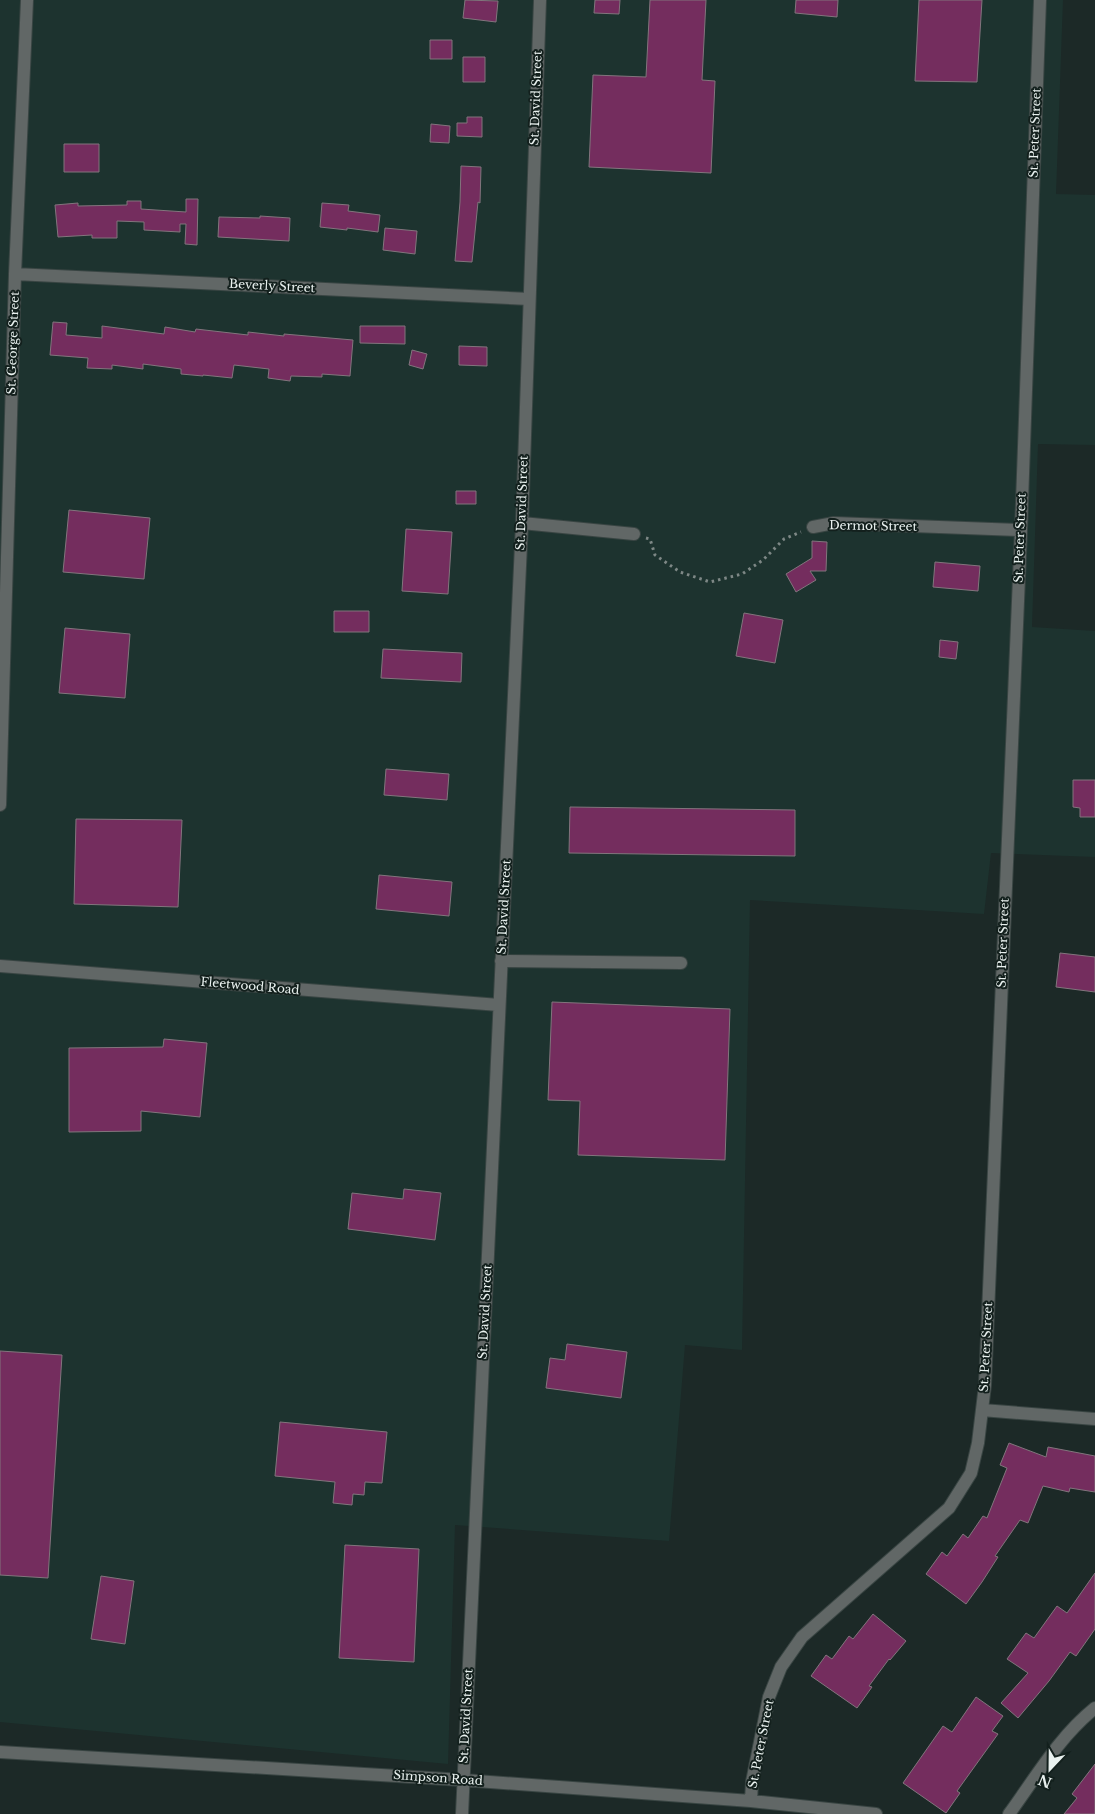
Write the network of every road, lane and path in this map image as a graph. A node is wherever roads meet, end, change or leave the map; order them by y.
1 (27, 0) edge
2 (540, 0) edge
3 (1040, 0) edge
4 (15, 274) junction
5 (529, 299) junction
6 (522, 523) junction
7 (813, 527) joint
8 (1021, 530) junction
9 (634, 534) joint
10 (0, 806) edge
11 (501, 961) junction
12 (680, 963) dead end
13 (0, 966) edge
14 (499, 1005) junction
15 (982, 1410) junction
16 (1095, 1419) edge
17 (1095, 1708) edge
18 (0, 1752) edge
19 (463, 1780) junction
20 (751, 1801) junction
21 (462, 1814) edge
22 (876, 1814) edge
23 (1009, 1814) edge

1 - 4 street, St. George Street
2 - 5 street, St. David Street
3 - 8 street, St. Peter Street
4 - 5 street, Beverly Street
4 - 10 street, St. George Street
5 - 6 street, St. David Street
6 - 9 street
6 - 11 street, St. David Street
7 - 8 street, Dermot Street
7 - 9 path, Dermot Street
8 - 15 street, St. Peter Street
11 - 12 street
11 - 14 street, St. David Street
13 - 14 street, Fleetwood Road
14 - 19 street, St. David Street
15 - 16 street
15 - 20 street, St. Peter Street
17 - 23 street
18 - 19 street, Simpson Road
19 - 20 street, Simpson Road
19 - 21 street, St. David Street
20 - 22 street, Simpson Road

